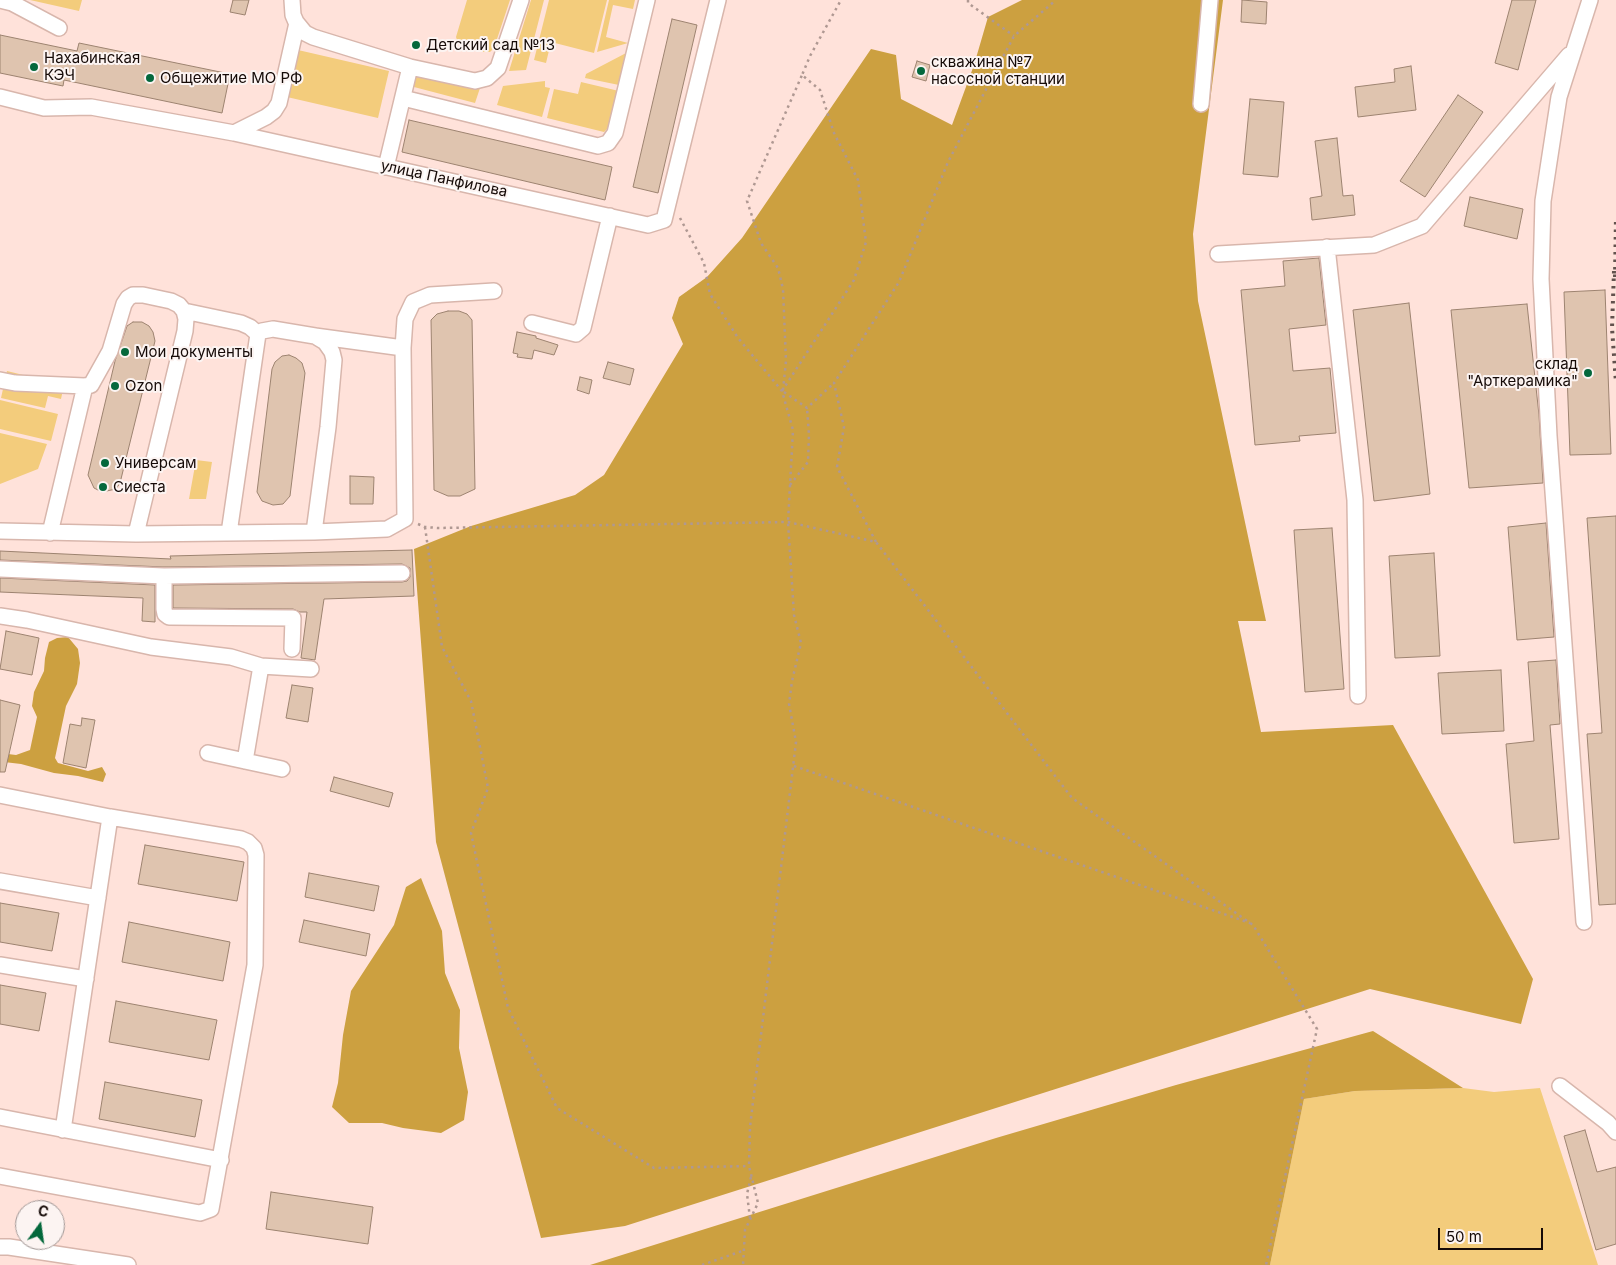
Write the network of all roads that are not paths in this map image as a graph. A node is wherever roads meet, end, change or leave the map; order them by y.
1 (0, 0) edge
2 (292, 0) edge
3 (521, 0) edge
4 (647, 0) edge
5 (718, 0) edge
6 (1210, 0) edge
7 (1590, 0) edge
8 (297, 23) junction
9 (58, 28) dead end
10 (1574, 50) junction
11 (410, 67) junction
12 (0, 97) edge
13 (403, 98) junction
14 (1201, 104) dead end
15 (234, 133) junction
16 (386, 167) junction
17 (610, 216) junction
18 (1327, 248) junction
19 (1218, 254) dead end
20 (494, 291) dead end
21 (184, 312) junction
22 (532, 323) dead end
23 (258, 334) junction
24 (315, 336) junction
25 (404, 348) junction
26 (0, 380) edge
27 (85, 386) junction
28 (0, 531) edge
29 (314, 532) junction
30 (50, 533) junction
31 (136, 534) junction
32 (229, 534) junction
33 (0, 569) edge
34 (402, 573) dead end
35 (164, 576) junction
36 (0, 616) edge
37 (292, 649) dead end
38 (261, 666) junction
39 (311, 669) dead end
40 (1358, 696) dead end
41 (208, 752) dead end
42 (244, 761) junction
43 (282, 769) dead end
44 (0, 796) edge
45 (110, 817) junction
46 (0, 881) edge
47 (98, 898) junction
48 (1584, 922) dead end
49 (0, 965) edge
50 (86, 979) junction
51 (1560, 1086) dead end
52 (0, 1117) edge
53 (63, 1130) junction
54 (1616, 1132) edge
55 (221, 1160) junction
56 (0, 1176) edge
57 (0, 1247) edge
58 (128, 1265) edge

1 - 9 street
2 - 8 street
3 - 11 street
4 - 13 street
5 - 17 street, улица Панфилова
6 - 14 street
7 - 10 street
8 - 11 street
8 - 15 street
10 - 18 street
10 - 48 street
11 - 13 street
12 - 15 street, улица Панфилова
13 - 16 street
15 - 16 street, улица Панфилова
16 - 17 street, улица Панфилова
17 - 22 street
18 - 19 street
18 - 40 street
20 - 25 street
21 - 23 street
21 - 27 street
21 - 31 street
23 - 24 street
23 - 32 street
24 - 25 street
24 - 29 street
25 - 29 street
26 - 27 street
27 - 30 street
28 - 30 street
29 - 32 street
30 - 31 street
31 - 32 street
33 - 35 street
34 - 35 street
35 - 37 street
36 - 38 street
38 - 39 street
38 - 42 street
41 - 42 street
42 - 43 street
44 - 45 street
45 - 47 street
45 - 55 street
46 - 47 street
47 - 50 street
49 - 50 street
50 - 53 street
51 - 54 street
52 - 53 street
53 - 55 street
55 - 56 street
57 - 58 street

